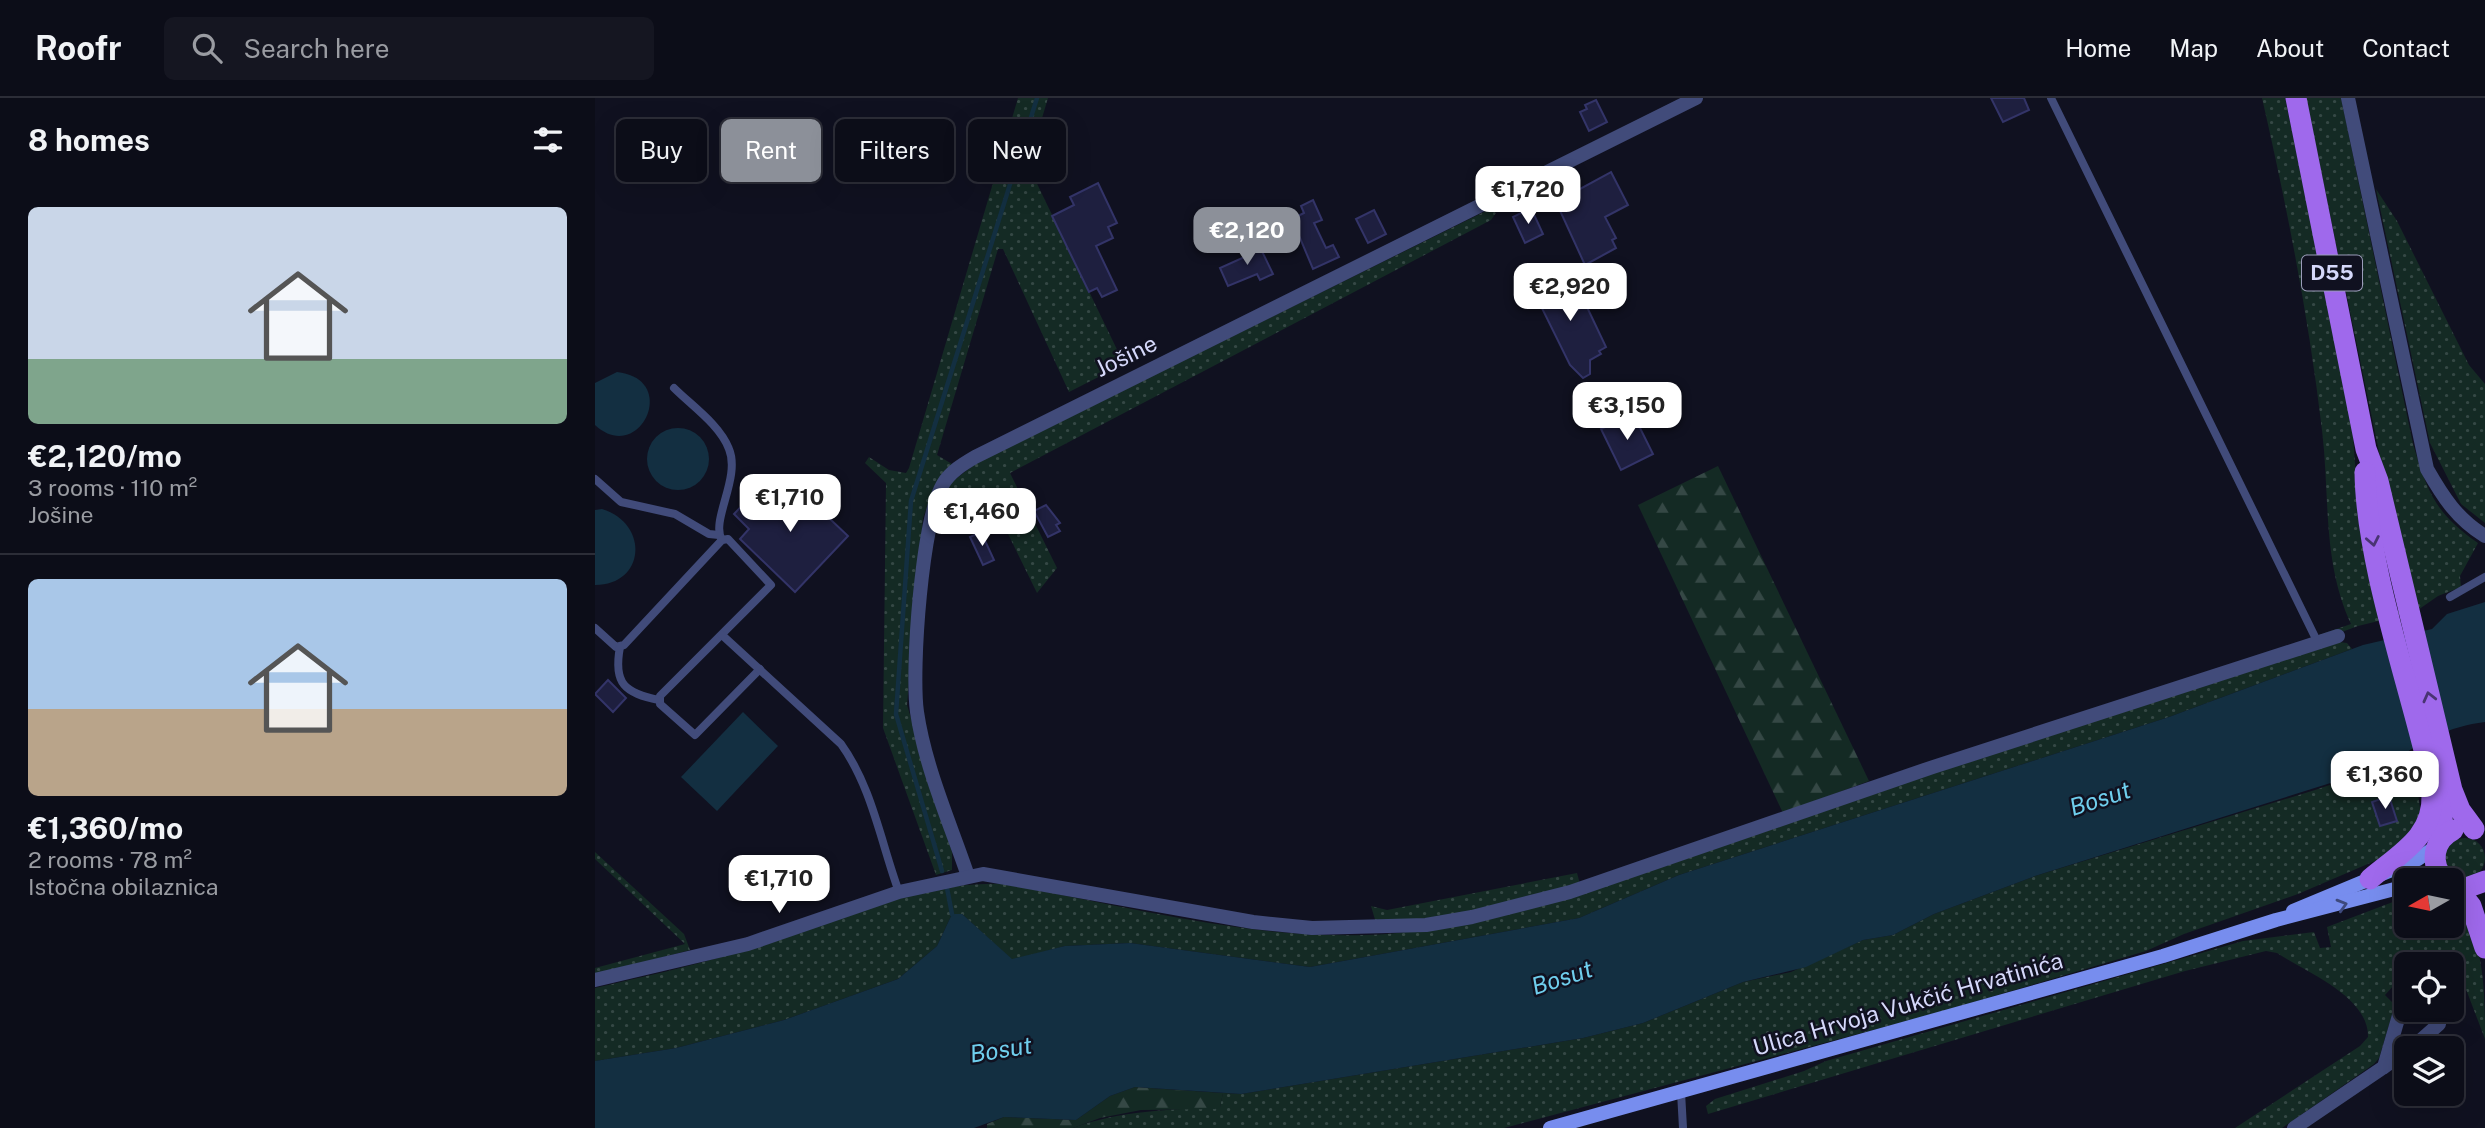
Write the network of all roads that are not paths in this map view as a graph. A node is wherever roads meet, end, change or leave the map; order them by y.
1 (1696, 98) edge
2 (2051, 98) edge
3 (2296, 98) edge
4 (2348, 98) edge
5 (674, 388) dead end
6 (595, 479) edge
7 (2485, 536) edge
8 (721, 537) junction
9 (2485, 577) edge
10 (2449, 597) dead end
11 (595, 628) edge
12 (722, 635) junction
13 (2338, 636) dead end
14 (2318, 643) junction
15 (620, 647) junction
16 (760, 669) junction
17 (659, 700) junction
18 (2437, 765) junction
19 (2482, 832) edge
20 (2439, 842) junction
21 (2438, 868) edge
22 (968, 876) junction
23 (2370, 879) junction
24 (2485, 881) edge
25 (2464, 885) edge
26 (2394, 889) edge
27 (899, 892) junction
28 (2464, 898) edge
29 (2276, 920) junction
30 (2485, 948) edge
31 (595, 980) edge
32 (2397, 1022) edge
33 (2439, 1022) edge
34 (2426, 1036) edge
35 (2394, 1060) edge
36 (2384, 1067) junction
37 (1681, 1092) junction
38 (1550, 1128) edge
39 (1683, 1128) edge
40 (2294, 1128) edge

1 - 22 street, Jošine
2 - 14 lane
3 - 18 main road, D55
4 - 7 street
5 - 8 lane
6 - 8 lane
8 - 12 lane
8 - 15 lane
9 - 10 lane
11 - 15 lane
12 - 16 lane
12 - 17 lane
13 - 14 street
14 - 22 street
15 - 17 lane
16 - 17 lane
16 - 27 lane
18 - 19 main road, D55
18 - 20 main road, D55
18 - 23 main road
19 - 20 main road, D55
20 - 21 main road, D55
20 - 23 main road, Ulica Hrvoja Vukčić Hrvatinića
22 - 27 street
23 - 29 main road, Ulica Hrvoja Vukčić Hrvatinića
24 - 25 main road
29 -> 26 main road, Ulica Hrvoja Vukčić Hrvatinića
27 - 31 street
28 - 30 main road
29 - 37 main road, Ulica Hrvoja Vukčić Hrvatinića
32 - 36 street
33 - 34 street
35 - 36 street
36 - 40 street
37 - 38 main road, Ulica Hrvoja Vukčić Hrvatinića
37 - 39 lane

